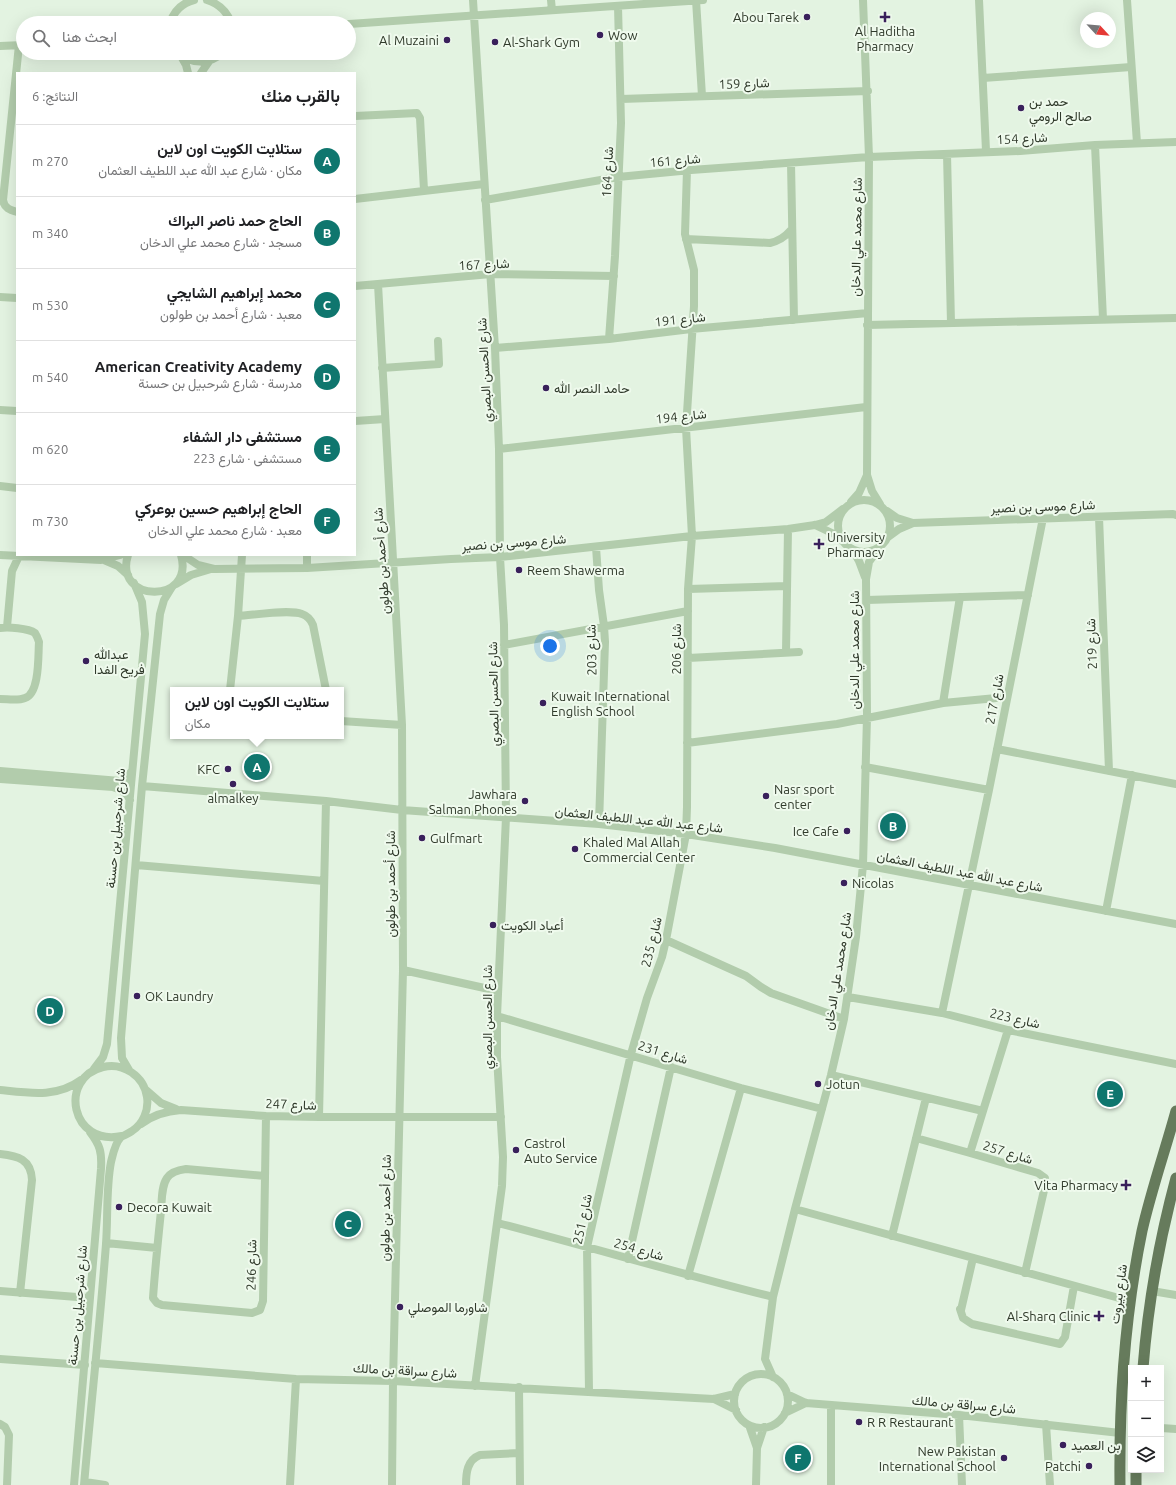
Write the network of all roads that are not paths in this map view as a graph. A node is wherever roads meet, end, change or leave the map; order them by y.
1 (209, 0) edge
2 (473, 0) edge
3 (551, 0) edge
4 (696, 0) edge
5 (703, 0) edge
6 (864, 0) edge
7 (979, 0) edge
8 (1127, 0) edge
9 (190, 1) edge
10 (656, 2) edge
11 (618, 6) junction
12 (552, 10) junction
13 (474, 15) junction
14 (174, 16) edge
15 (226, 16) edge
16 (356, 23) edge
17 (16, 45) edge
18 (0, 46) edge
19 (20, 60) edge
20 (184, 60) edge
21 (192, 60) edge
22 (210, 60) joint
23 (1131, 67) junction
24 (19, 72) edge
25 (188, 72) edge
26 (202, 72) edge
27 (983, 78) junction
28 (868, 91) junction
29 (702, 96) junction
30 (620, 99) junction
31 (16, 100) edge
32 (356, 116) edge
33 (14, 122) edge
34 (1176, 142) edge
35 (1137, 143) junction
36 (1095, 145) junction
37 (986, 151) junction
38 (947, 154) junction
39 (869, 157) junction
40 (791, 163) junction
41 (687, 170) junction
42 (618, 177) junction
43 (484, 184) junction
44 (424, 190) junction
45 (356, 199) edge
46 (485, 200) junction
47 (16, 212) edge
48 (791, 230) junction
49 (686, 239) junction
50 (491, 274) junction
51 (614, 276) junction
52 (378, 284) junction
53 (356, 286) edge
54 (0, 297) edge
55 (16, 298) edge
56 (868, 312) junction
57 (1176, 318) edge
58 (794, 320) junction
59 (1103, 320) junction
60 (951, 323) junction
61 (867, 325) junction
62 (691, 329) junction
63 (609, 339) junction
64 (438, 341) dead end
65 (495, 348) junction
66 (382, 368) junction
67 (866, 407) junction
68 (0, 410) edge
69 (16, 411) edge
70 (385, 419) junction
71 (356, 421) edge
72 (686, 428) junction
73 (499, 449) junction
74 (867, 475) junction
75 (0, 486) edge
76 (16, 488) edge
77 (880, 504) junction
78 (846, 506) junction
79 (886, 511) junction
80 (1175, 514) edge
81 (1099, 517) junction
82 (1043, 518) junction
83 (913, 523) junction
84 (815, 525) junction
85 (788, 529) junction
86 (692, 536) junction
87 (888, 537) junction
88 (848, 547) junction
89 (596, 548) junction
90 (879, 548) junction
91 (0, 555) edge
92 (16, 556) edge
93 (19, 556) edge
94 (116, 556) edge
95 (128, 556) edge
96 (182, 556) edge
97 (184, 556) edge
98 (242, 556) edge
99 (307, 556) edge
100 (500, 557) junction
101 (101, 560) junction
102 (394, 563) junction
103 (214, 568) junction
104 (241, 568) junction
105 (307, 568) junction
106 (866, 578) junction
107 (132, 582) junction
108 (174, 585) junction
109 (787, 586) junction
110 (688, 589) junction
111 (1028, 595) junction
112 (960, 597) junction
113 (867, 600) junction
114 (688, 611) junction
115 (238, 616) junction
116 (604, 626) junction
117 (4, 627) edge
118 (504, 645) junction
119 (786, 652) junction
120 (799, 652) dead end
121 (688, 658) junction
122 (230, 687) edge
123 (325, 687) edge
124 (1007, 697) junction
125 (0, 699) edge
126 (943, 703) junction
127 (867, 717) junction
128 (344, 721) edge
129 (402, 725) junction
130 (687, 743) junction
131 (996, 749) junction
132 (865, 767) junction
133 (133, 770) junction
134 (0, 771) edge
135 (1109, 771) junction
136 (1132, 775) junction
137 (0, 779) edge
138 (1176, 784) edge
139 (142, 786) junction
140 (989, 790) junction
141 (130, 800) junction
142 (326, 801) junction
143 (402, 810) junction
144 (506, 817) junction
145 (599, 824) junction
146 (686, 834) junction
147 (136, 865) junction
148 (863, 865) junction
149 (324, 881) junction
150 (970, 886) junction
151 (1106, 911) junction
152 (1176, 924) edge
153 (666, 940) junction
154 (403, 970) junction
155 (498, 991) junction
156 (848, 997) junction
157 (942, 1013) junction
158 (497, 1016) junction
159 (844, 1019) junction
160 (1008, 1030) junction
161 (631, 1054) junction
162 (1176, 1064) edge
163 (672, 1067) junction
164 (128, 1070) junction
165 (90, 1074) junction
166 (831, 1075) junction
167 (742, 1088) junction
168 (145, 1089) junction
169 (0, 1090) edge
170 (926, 1098) junction
171 (822, 1109) junction
172 (181, 1110) junction
173 (983, 1111) junction
174 (1176, 1111) edge
175 (266, 1116) junction
176 (400, 1117) junction
177 (501, 1117) junction
178 (319, 1118) junction
179 (137, 1127) junction
180 (89, 1130) junction
181 (122, 1136) junction
182 (916, 1138) junction
183 (970, 1153) junction
184 (0, 1154) edge
185 (265, 1176) junction
186 (1176, 1178) edge
187 (795, 1209) junction
188 (498, 1223) junction
189 (892, 1236) junction
190 (106, 1243) junction
191 (587, 1247) junction
192 (157, 1248) junction
193 (628, 1258) junction
194 (973, 1258) junction
195 (1026, 1272) junction
196 (688, 1276) junction
197 (1074, 1286) junction
198 (0, 1291) edge
199 (1152, 1291) junction
200 (20, 1293) junction
201 (1176, 1295) edge
202 (773, 1297) junction
203 (90, 1298) junction
204 (1130, 1301) junction
205 (0, 1359) edge
206 (765, 1359) junction
207 (95, 1363) junction
208 (85, 1365) junction
209 (1143, 1365) edge
210 (754, 1375) junction
211 (773, 1377) junction
212 (296, 1379) junction
213 (393, 1381) junction
214 (475, 1386) junction
215 (519, 1387) junction
216 (589, 1391) junction
217 (735, 1394) junction
218 (787, 1394) junction
219 (714, 1399) junction
220 (806, 1404) junction
221 (831, 1404) junction
222 (736, 1410) junction
223 (785, 1413) junction
224 (959, 1415) junction
225 (1046, 1424) junction
226 (749, 1425) junction
227 (3, 1426) edge
228 (764, 1428) junction
229 (1164, 1428) edge
230 (1176, 1428) edge
231 (1120, 1432) junction
232 (757, 1448) junction
233 (519, 1453) junction
234 (1136, 1473) edge
235 (84, 1484) edge
236 (7, 1485) edge
237 (74, 1485) edge
238 (105, 1485) edge
239 (290, 1485) edge
240 (392, 1485) edge
241 (466, 1485) edge
242 (520, 1485) edge
243 (756, 1485) edge
244 (831, 1485) edge
245 (962, 1485) edge
246 (1050, 1485) edge
247 (1120, 1485) edge
248 (1136, 1485) edge

1 - 15 street
2 - 13 street, شارع الحسن البصري
3 - 12 street
4 - 5 street
4 - 10 street
4 - 29 street
6 - 28 street, شارع محمد علي الدخان
7 - 27 street
8 - 23 street
9 - 14 street
10 - 11 street
11 - 12 street
11 - 30 street, شارع 164
12 - 13 street
13 - 16 street
13 - 43 street, شارع الحسن البصري
17 - 18 street
19 - 24 street
20 - 25 street
21 - 22 street
22 - 26 street
23 - 27 street
23 - 35 street
27 - 37 street
28 - 29 street, شارع 159
28 - 39 street, شارع محمد علي الدخان
29 - 30 street, شارع 159
30 - 42 street, شارع 164
31 - 33 street
32 - 44 street
33 - 47 street
34 - 35 street, شارع 154
35 - 36 street, شارع 154
36 - 37 street, شارع 154
36 - 59 street
37 - 38 street, شارع 154
38 - 39 street, شارع 154
38 - 60 street
39 - 40 street, شارع 161
39 - 56 street, شارع محمد علي الدخان
40 - 41 street, شارع 161
40 - 48 street
41 - 42 street, شارع 161
41 - 49 street, شارع 206
42 - 46 street, شارع 161
42 - 51 street, شارع 164
43 - 44 street
43 - 46 street, شارع الحسن البصري
44 - 45 street
46 - 50 street, شارع الحسن البصري
48 - 49 street
48 - 58 street
49 - 62 street, شارع 206
50 - 51 street, شارع 167
50 - 52 street, شارع 167
50 - 65 street, شارع الحسن البصري
51 - 63 street, شارع 164
52 - 53 street, شارع 167
52 - 66 street, شارع أحمد بن طولون
54 - 55 street
56 - 58 street, شارع 191
56 - 61 street, شارع محمد علي الدخان
57 - 59 street
58 - 62 street, شارع 191
59 - 60 street
60 - 61 street
61 - 67 street, شارع محمد علي الدخان
62 - 63 street, شارع 191
62 - 72 street, شارع 206
63 - 65 street, شارع 191
64 - 66 street
65 - 73 street, شارع الحسن البصري
66 - 70 street, شارع أحمد بن طولون
67 - 72 street, شارع 194
67 - 74 street, شارع محمد علي الدخان
68 - 69 street
70 - 71 street
70 - 102 street, شارع أحمد بن طولون
72 - 73 street, شارع 194
72 - 86 street, شارع 206
73 - 100 street, شارع الحسن البصري
74 - 77 street, شارع محمد علي الدخان
74 - 78 street, شارع محمد علي الدخان
75 - 76 street
77 - 78 street
77 - 79 street
78 - 84 street, شارع موسى بن نصير
78 - 88 street
79 - 83 street, شارع موسى بن نصير
79 - 87 street
80 - 81 street, شارع موسى بن نصير
81 - 82 street, شارع موسى بن نصير
81 - 135 street, شارع 219
82 - 83 street, شارع موسى بن نصير
82 - 111 street, شارع 217
83 - 87 street, شارع موسى بن نصير
84 - 85 street, شارع موسى بن نصير
84 - 88 street
85 - 86 street, شارع موسى بن نصير
85 - 109 street
86 - 89 street, شارع موسى بن نصير
86 - 110 street, شارع 206
87 - 90 street
88 - 90 street
88 - 106 street, شارع محمد علي الدخان
89 - 100 street, شارع موسى بن نصير
89 - 116 street, شارع 203
90 - 106 street, شارع محمد علي الدخان
91 - 92 street
93 - 101 street
93 - 117 street
94 - 101 street
95 - 107 street
96 - 108 street, شارع شرحبيل بن حسنة
97 - 103 street, شارع موسى بن نصير
98 - 104 street
99 - 105 street
100 - 102 street, شارع موسى بن نصير
100 - 118 street, شارع الحسن البصري
101 - 107 street
102 - 105 street, شارع موسى بن نصير
102 - 129 street, شارع أحمد بن طولون
103 - 104 street, شارع موسى بن نصير
103 - 108 street, شارع موسى بن نصير
104 - 105 street, شارع موسى بن نصير
104 - 115 street
106 - 113 street, شارع محمد علي الدخان
107 - 108 street, شارع موسى بن نصير
107 - 133 street, شارع شرحبيل بن حسنة
108 - 139 street, شارع شرحبيل بن حسنة
109 - 110 street
109 - 119 street
110 - 114 street, شارع 206
111 - 112 street
111 - 124 street, شارع 217
112 - 113 street
112 - 126 street
113 - 127 street, شارع محمد علي الدخان
114 - 116 street
114 - 121 street, شارع 206
115 - 122 street
115 - 123 street
116 - 118 street
116 - 145 street, شارع 203
117 - 125 street
118 - 144 street, شارع الحسن البصري
119 - 120 street
119 - 121 street
121 - 130 street, شارع 206
124 - 126 street
124 - 131 street, شارع 217
126 - 127 street
127 - 130 street
127 - 132 street, شارع محمد علي الدخان
128 - 129 street
129 - 143 street, شارع أحمد بن طولون
130 - 146 street, شارع 206
131 - 135 street
131 - 140 street, شارع 217
132 - 140 street
132 - 148 street, شارع محمد علي الدخان
133 - 134 street
133 - 141 street, شارع شرحبيل بن حسنة
135 - 136 street
136 - 138 street
136 - 151 street
137 - 141 street
139 - 142 street, شارع عبد الله عبد اللطيف العثمان
139 - 147 street, شارع شرحبيل بن حسنة
140 - 150 street, شارع 217
141 - 165 street, شارع شرحبيل بن حسنة
142 - 143 street, شارع عبد الله عبد اللطيف العثمان
142 - 149 street
143 - 144 street, شارع عبد الله عبد اللطيف العثمان
143 - 154 street, شارع أحمد بن طولون
144 - 145 street, شارع عبد الله عبد اللطيف العثمان
144 - 155 street, شارع الحسن البصري
145 - 146 street, شارع عبد الله عبد اللطيف العثمان
146 - 148 street, شارع عبد الله عبد اللطيف العثمان
146 - 153 street, شارع 235
147 - 149 street
147 - 164 street, شارع شرحبيل بن حسنة
148 - 150 street, شارع عبد الله عبد اللطيف العثمان
148 - 156 street, شارع محمد علي الدخان
149 - 178 street
150 - 151 street, شارع عبد الله عبد اللطيف العثمان
150 - 157 street, شارع 217
151 - 152 street, شارع عبد الله عبد اللطيف العثمان
153 - 159 street
153 - 161 street, شارع 235
154 - 155 street
154 - 176 street, شارع أحمد بن طولون
155 - 158 street, شارع الحسن البصري
156 - 157 street, شارع 223
156 - 159 street, شارع محمد علي الدخان
157 - 160 street, شارع 223
158 - 161 street, شارع 231
158 - 177 street, شارع الحسن البصري
159 - 166 street, شارع محمد علي الدخان
160 - 162 street, شارع 223
160 - 173 street
161 - 163 street, شارع 231
161 - 191 street, شارع 251
163 - 167 street, شارع 231
163 - 193 street
164 - 165 street
164 - 168 street
165 - 169 street
165 - 180 street
166 - 170 street
166 - 171 street, شارع محمد علي الدخان
167 - 171 street, شارع 231
167 - 196 street
168 - 172 street, شارع 247
168 - 179 street
170 - 173 street
170 - 182 street
171 - 187 street, شارع محمد علي الدخان
172 - 175 street, شارع 247
172 - 179 street, شارع 247
173 - 183 street
174 - 204 main road, شارع بيروت
175 - 178 street, شارع 247
175 - 185 street, شارع 246
176 - 177 street, شارع 247
176 - 178 street, شارع 247
176 - 213 street, شارع أحمد بن طولون
177 - 188 street, شارع الحسن البصري
179 - 181 street
180 - 181 street
180 - 203 street, شارع شرحبيل بن حسنة
181 - 190 street, شارع شرحبيل بن حسنة
182 - 183 street, شارع 257
182 - 189 street
183 - 195 street, شارع 257
184 - 200 street
185 - 192 street
185 - 192 street, شارع 246
186 - 199 main road
187 - 189 street
187 - 202 street, شارع محمد علي الدخان
188 - 191 street, شارع 254
188 - 214 street, شارع الحسن البصري
189 - 194 street
190 - 192 street
190 - 207 street, شارع شرحبيل بن حسنة
191 - 193 street, شارع 254
191 - 216 street, شارع 251
193 - 196 street, شارع 254
194 - 195 street
194 - 197 street
195 - 197 street
196 - 202 street, شارع 254
197 - 204 street
198 - 200 street
199 - 201 street
199 - 209 main road
200 - 203 street
202 - 206 street, شارع محمد علي الدخان
203 - 208 street, شارع شرحبيل بن حسنة
204 - 231 main road, شارع بيروت
205 - 208 street
206 - 210 street, شارع محمد علي الدخان
206 - 211 street
207 - 212 street, شارع سراقة بن مالك
207 - 235 street, شارع شرحبيل بن حسنة
208 - 237 street, شارع شرحبيل بن حسنة
210 - 211 street
210 - 217 street
211 - 218 street
212 - 213 street, شارع سراقة بن مالك
212 - 239 street
213 - 214 street, شارع سراقة بن مالك
213 - 240 street, شارع أحمد بن طولون
214 - 215 street, شارع سراقة بن مالك
215 - 216 street, شارع سراقة بن مالك
215 - 233 street
216 - 219 street, شارع سراقة بن مالك
217 - 219 street, شارع سراقة بن مالك
217 - 222 street
218 - 220 street, شارع سراقة بن مالك
218 - 223 street
219 - 222 street, شارع سراقة بن مالك
220 - 221 street, شارع سراقة بن مالك
220 - 223 street, شارع سراقة بن مالك
221 - 224 street, شارع سراقة بن مالك
221 - 244 street
222 - 226 street
223 - 228 street
224 - 225 street, شارع سراقة بن مالك
224 - 245 street
225 - 231 street, شارع سراقة بن مالك
225 - 246 street
226 - 228 street
226 - 232 street
227 - 236 street
228 - 232 street
229 - 230 street
231 - 247 main road, شارع بيروت
232 - 243 street
233 - 241 street
233 - 242 street
234 - 248 main road
235 - 238 street

